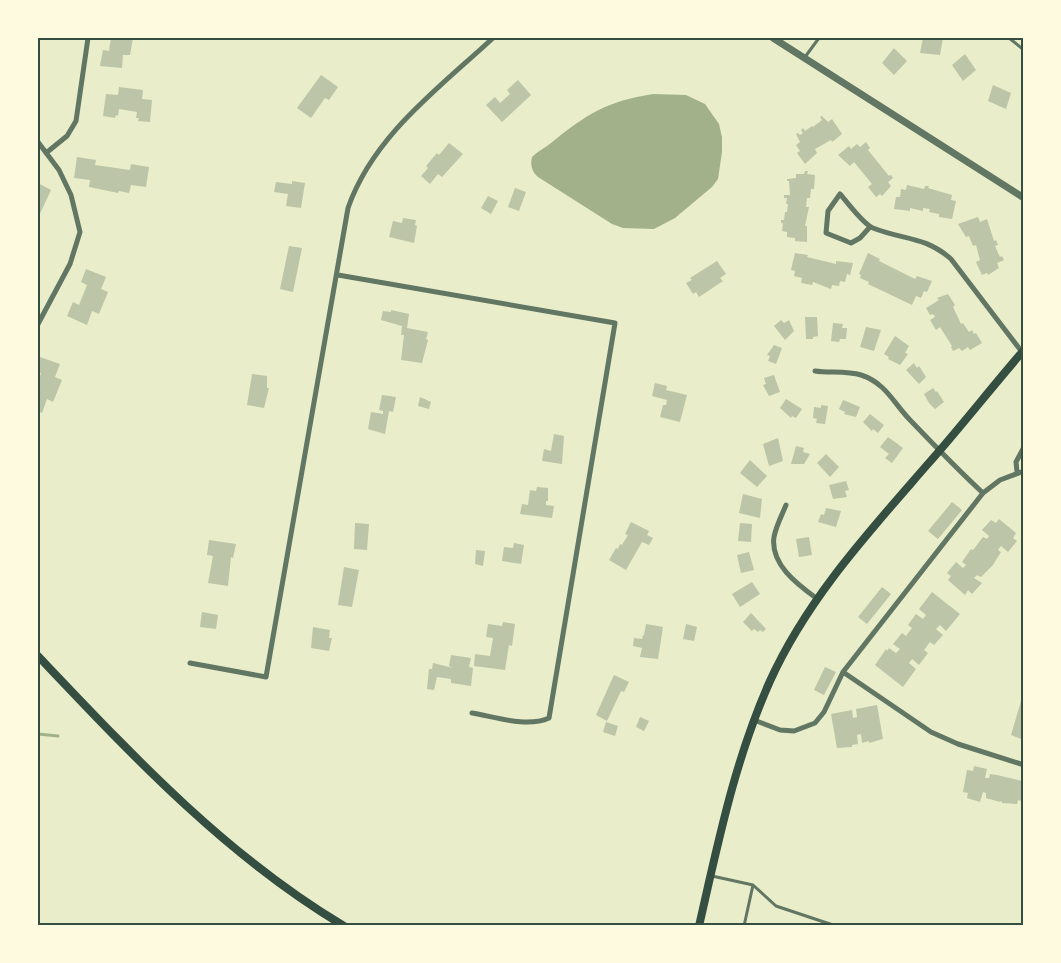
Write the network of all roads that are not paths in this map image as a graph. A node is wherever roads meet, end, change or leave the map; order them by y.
1 (88, 38) edge
2 (493, 38) edge
3 (774, 38) edge
4 (819, 38) edge
5 (1010, 38) edge
6 (1023, 50) edge
7 (805, 57) junction
8 (38, 142) edge
9 (46, 153) junction
10 (1023, 198) edge
11 (870, 227) junction
12 (338, 275) junction
13 (38, 324) edge
14 (1023, 351) edge
15 (815, 371) dead end
16 (1023, 447) edge
17 (940, 450) junction
18 (1020, 471) edge
19 (983, 493) junction
20 (786, 505) dead end
21 (816, 598) junction
22 (38, 656) edge
23 (190, 663) dead end
24 (843, 672) junction
25 (472, 713) dead end
26 (753, 720) junction
27 (1023, 765) edge
28 (710, 875) junction
29 (753, 885) junction
30 (344, 926) edge
31 (699, 926) edge
32 (744, 926) edge
33 (836, 926) edge

1 - 9 street
2 - 12 street
3 - 7 street
4 - 7 lane
5 - 6 lane
7 - 10 street
8 - 9 street
9 - 13 street
11 - 11 street
11 - 14 street
12 - 23 street
12 - 25 street
14 - 17 main road
15 - 17 street
16 - 18 street
17 - 19 street
17 - 21 main road
18 - 19 street
19 - 24 street
20 - 21 street
21 - 26 main road
22 - 30 main road
24 - 26 street
24 - 27 street
26 - 28 main road
28 - 29 lane
28 - 31 main road
29 - 32 lane
29 - 33 lane

